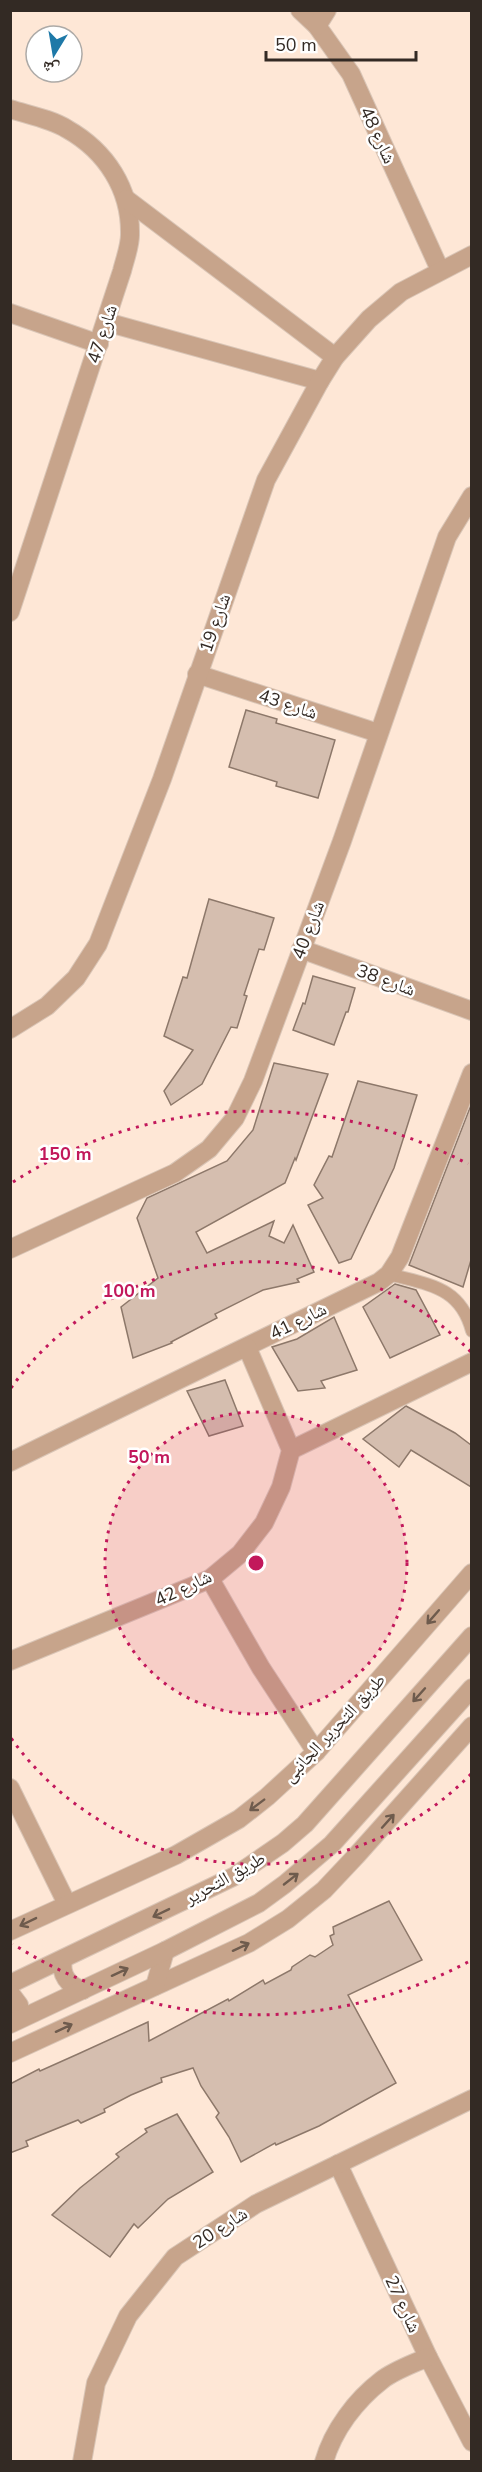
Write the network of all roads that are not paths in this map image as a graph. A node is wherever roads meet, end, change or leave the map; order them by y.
1 (300, 10) edge
2 (327, 10) edge
3 (317, 26) junction
4 (10, 109) edge
5 (126, 199) junction
6 (471, 255) edge
7 (440, 270) junction
8 (10, 313) edge
9 (106, 322) junction
10 (99, 344) junction
11 (335, 357) junction
12 (320, 381) junction
13 (471, 496) edge
14 (10, 612) edge
15 (197, 674) junction
16 (378, 733) junction
17 (301, 949) junction
18 (471, 1011) edge
19 (10, 1029) edge
20 (471, 1073) edge
21 (10, 1249) edge
22 (389, 1274) junction
23 (471, 1331) edge
24 (247, 1347) junction
25 (471, 1362) edge
26 (291, 1449) junction
27 (10, 1462) edge
28 (471, 1573) edge
29 (210, 1579) junction
30 (471, 1636) edge
31 (10, 1661) edge
32 (471, 1688) edge
33 (471, 1726) edge
34 (316, 1752) junction
35 (10, 1788) edge
36 (66, 1904) junction
37 (10, 1931) edge
38 (165, 1951) junction
39 (63, 1960) junction
40 (10, 1984) edge
41 (155, 1986) junction
42 (83, 1990) junction
43 (10, 1994) edge
44 (10, 2023) edge
45 (10, 2053) edge
46 (471, 2099) edge
47 (338, 2164) junction
48 (428, 2357) junction
49 (471, 2442) edge
50 (82, 2462) edge
51 (324, 2462) edge

1 - 3 street, شارع 48
2 - 3 street
3 - 7 street, شارع 48
4 - 5 street, شارع 47
5 - 9 street, شارع 47
5 - 11 street
6 - 7 street, شارع 19
7 - 11 street, شارع 19
8 - 10 street
9 - 10 street, شارع 47
9 - 12 street
10 - 14 street, شارع 47
11 - 12 street, شارع 19
12 - 15 street, شارع 19
13 - 16 street, شارع 40
15 - 16 street, شارع 43
15 - 19 street, شارع 19
16 - 17 street, شارع 40
17 - 18 street, شارع 38
17 - 21 street, شارع 40
20 - 22 street, شارع 41
22 - 23 lane
22 - 24 street, شارع 41
24 - 26 street
24 - 27 street, شارع 41
25 - 26 street
26 - 29 street, شارع 42
28 -> 34 street, طريق التحرير الجانبى
29 - 31 street, شارع 42
29 - 34 street
30 -> 39 street, طريق التحرير
38 -> 32 street, طريق التحرير
41 -> 33 street
34 -> 36 street, طريق التحرير الجانبى
35 - 36 street
36 -> 37 street, طريق التحرير الجانبى
38 - 41 street
42 -> 38 street, طريق التحرير
39 - 40 street, طريق التحرير
39 - 42 street
45 -> 41 street
42 - 44 street, طريق التحرير
43 - 44 street
46 - 47 street, شارع 20
47 - 48 street, شارع 27
47 - 50 street, شارع 20
48 - 49 street, شارع 27
48 - 51 street

